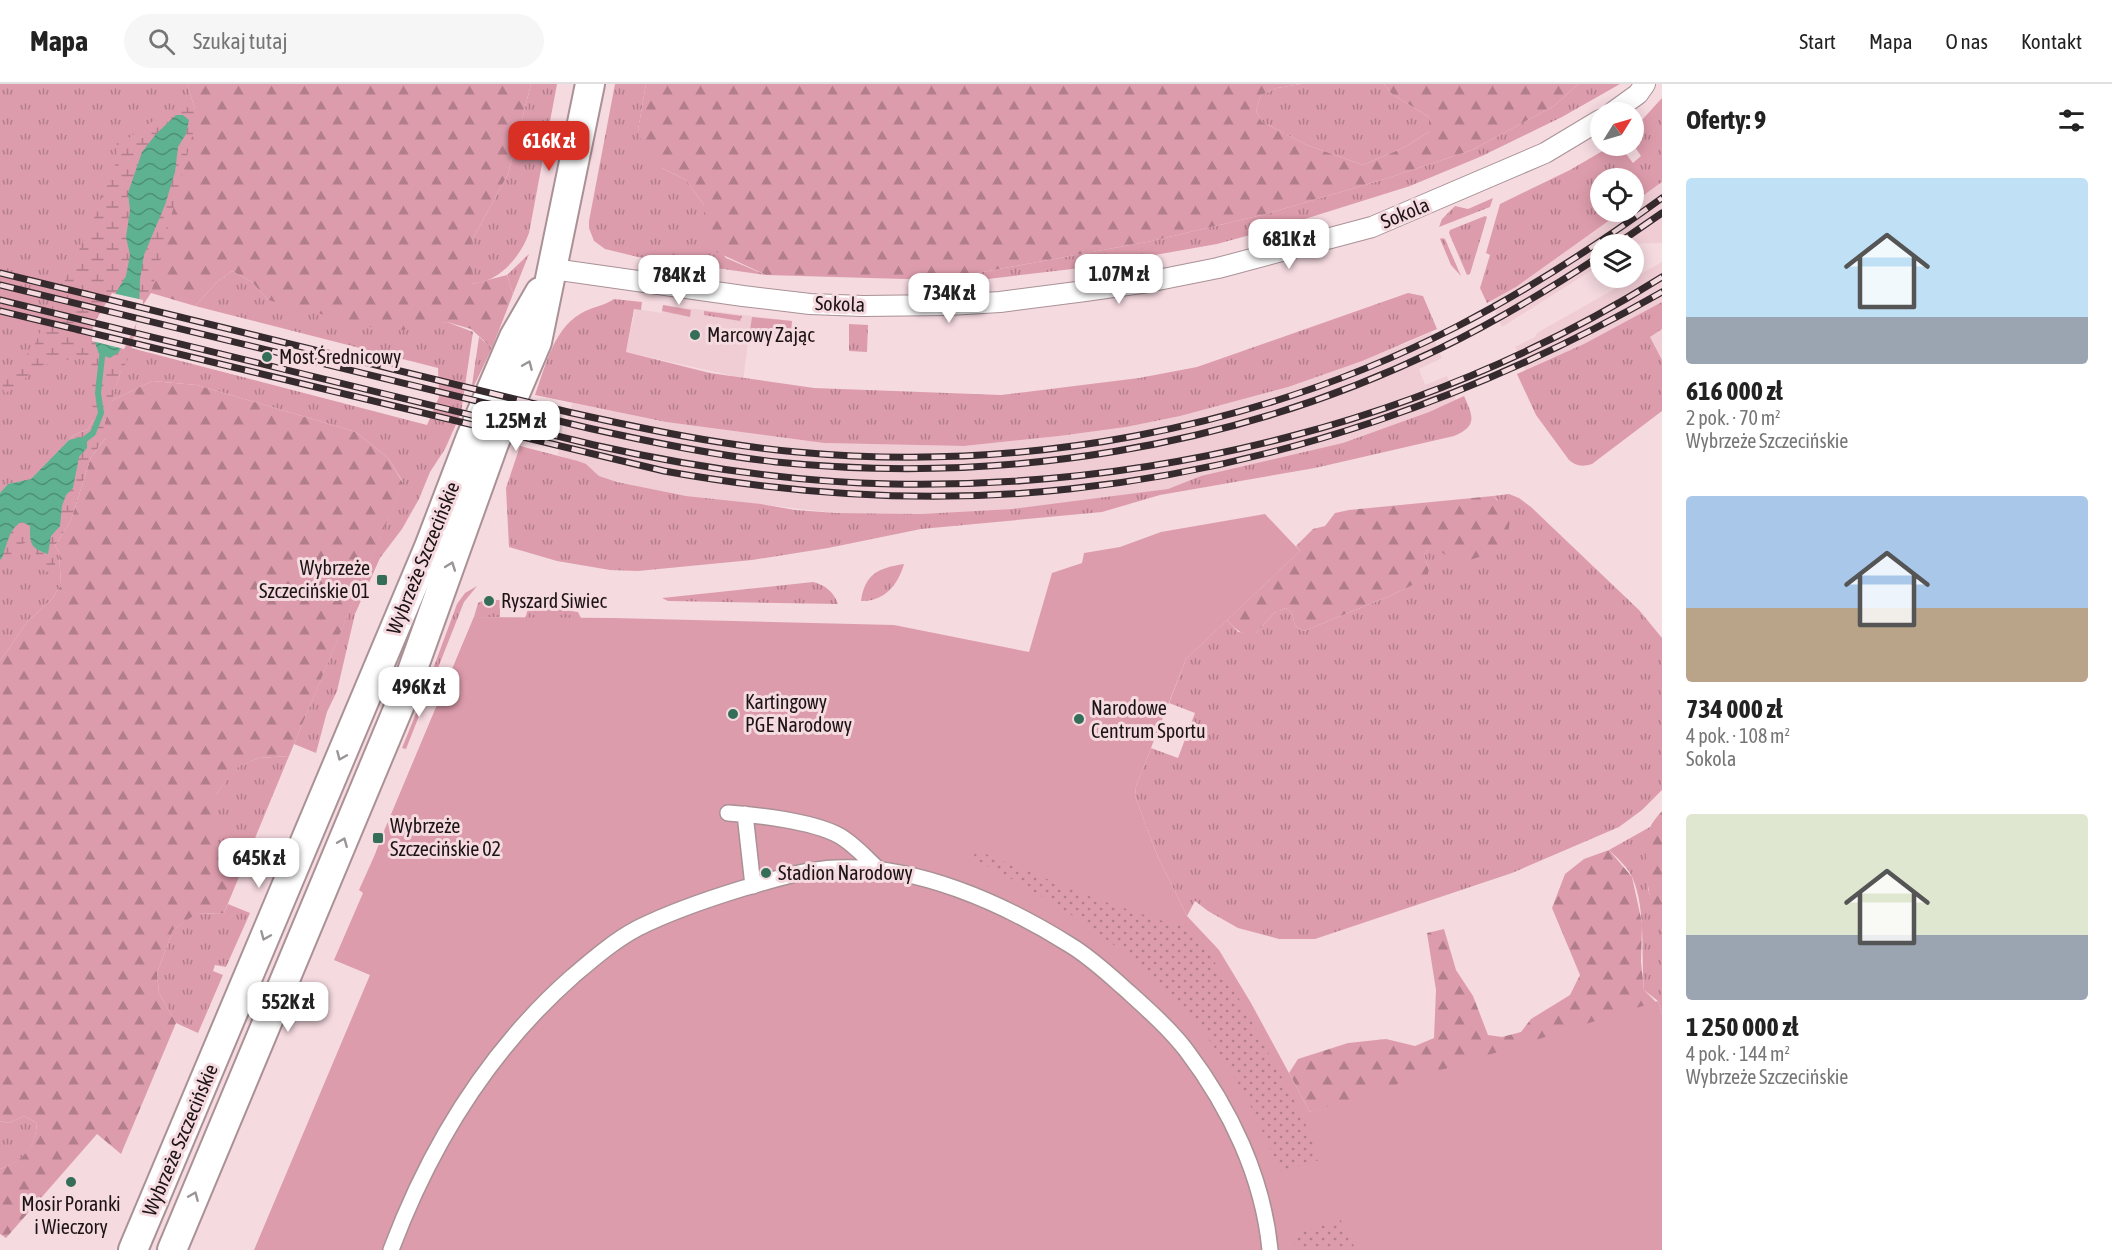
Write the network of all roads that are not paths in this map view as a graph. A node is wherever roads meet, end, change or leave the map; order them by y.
1 (590, 84) edge
2 (1645, 84) edge
3 (1627, 102) edge
4 (1590, 126) edge
5 (553, 269) junction
6 (728, 813) dead end
7 (745, 814) junction
8 (878, 868) junction
9 (753, 886) junction
10 (133, 1250) edge
11 (172, 1250) edge
12 (391, 1250) edge
13 (1270, 1250) edge

1 - 5 main road, Wybrzeże Szczecińskie
2 - 3 street
4 - 5 street, Sokola
5 -> 10 main road, Wybrzeże Szczecińskie
11 -> 5 main road, Wybrzeże Szczecińskie
6 - 7 street
7 - 8 street
7 - 9 street
8 - 9 street
8 - 13 street
9 - 12 street

